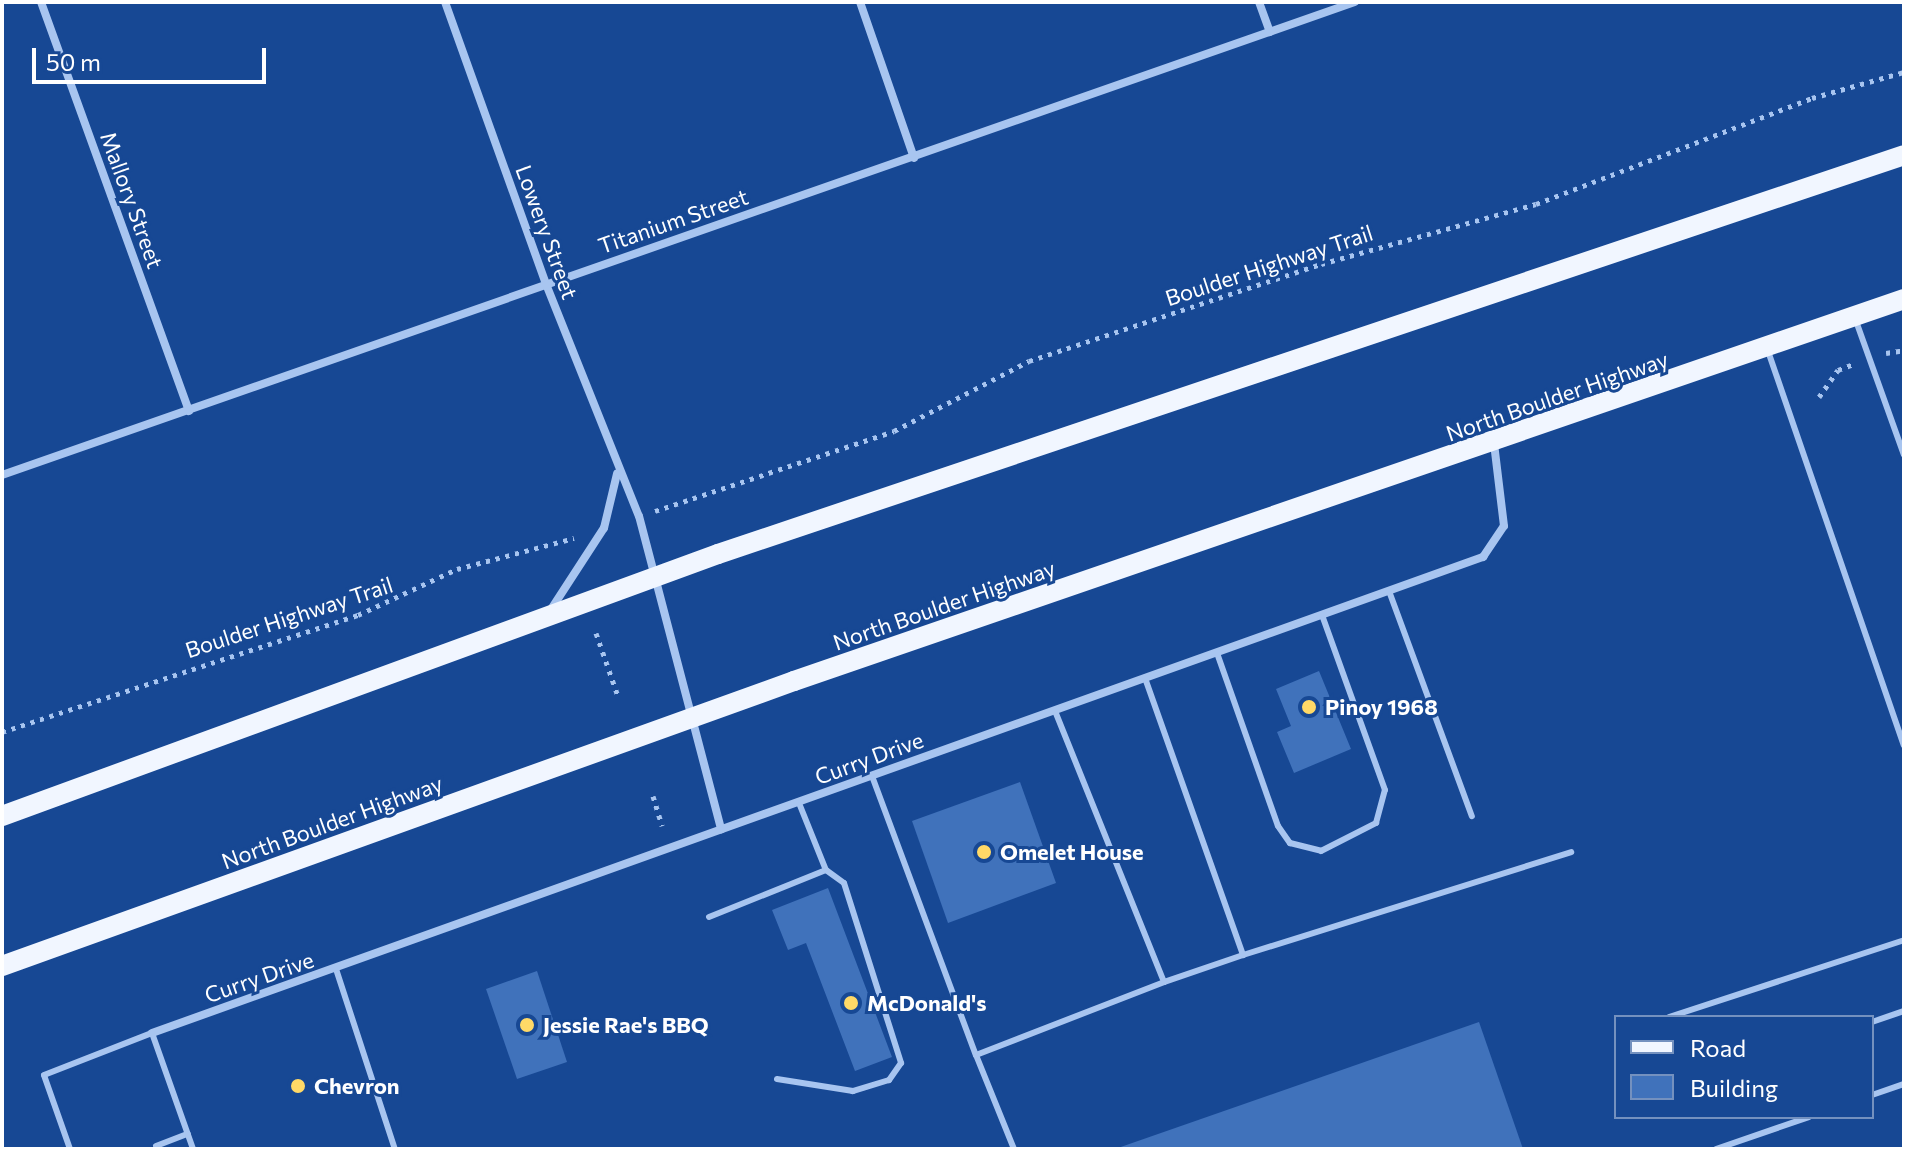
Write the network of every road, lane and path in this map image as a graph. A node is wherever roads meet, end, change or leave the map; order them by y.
1 (41, 2) edge
2 (445, 2) edge
3 (860, 2) edge
4 (1259, 2) edge
5 (1355, 2) edge
6 (1270, 32) junction
7 (1904, 72) edge
8 (1904, 155) edge
9 (914, 158) junction
10 (546, 284) junction
11 (1904, 299) edge
12 (1855, 317) junction
13 (1766, 348) junction
14 (189, 411) junction
15 (1494, 443) junction
16 (1904, 455) edge
17 (617, 474) junction
18 (2, 475) edge
19 (652, 512) dead end
20 (586, 536) dead end
21 (650, 578) junction
22 (1389, 591) junction
23 (1322, 615) junction
24 (546, 616) junction
25 (596, 633) dead end
26 (1217, 653) junction
27 (1145, 678) junction
28 (618, 696) dead end
29 (1055, 711) junction
30 (690, 720) junction
31 (2, 732) edge
32 (1904, 745) edge
33 (872, 776) junction
34 (653, 796) dead end
35 (799, 803) junction
36 (2, 816) edge
37 (1472, 816) dead end
38 (662, 826) dead end
39 (721, 829) junction
40 (1571, 852) dead end
41 (826, 870) junction
42 (709, 917) dead end
43 (1904, 940) edge
44 (1243, 955) junction
45 (2, 966) edge
46 (336, 969) junction
47 (1164, 982) junction
48 (1904, 1011) edge
49 (1675, 1015) edge
50 (1874, 1021) edge
51 (152, 1033) junction
52 (976, 1055) junction
53 (777, 1079) dead end
54 (1904, 1084) edge
55 (1874, 1094) edge
56 (1803, 1119) edge
57 (188, 1134) junction
58 (156, 1146) dead end
59 (70, 1149) edge
60 (193, 1149) edge
61 (395, 1149) edge
62 (1014, 1149) edge
63 (1716, 1149) edge

1 - 14 street, Mallory Street
2 - 10 street, Lowery Street
3 - 9 street
4 - 6 street
5 - 6 street, Titanium Street
6 - 9 street, Titanium Street
7 - 19 path, Boulder Highway Trail
8 - 21 main road
9 - 10 street, Titanium Street
10 - 14 street, Titanium Street
10 - 17 street, Lowery Street
11 - 12 main road, North Boulder Highway
12 - 13 main road, North Boulder Highway
12 - 16 lane
13 - 15 main road, North Boulder Highway
13 - 32 lane
14 - 18 street, Titanium Street
15 - 22 street, Curry Drive
15 - 30 main road, North Boulder Highway
17 - 21 street, Lowery Street
17 - 24 street
20 - 31 path, Boulder Highway Trail
21 - 24 main road
21 - 30 street, Lowery Street
22 - 23 street, Curry Drive
22 - 37 lane
23 - 26 street, Curry Drive
23 - 26 lane
24 - 36 main road
25 - 28 path
26 - 27 street, Curry Drive
27 - 29 street, Curry Drive
27 - 44 lane
29 - 33 street, Curry Drive
29 - 47 lane
30 - 39 street, Lowery Street
30 - 45 main road, North Boulder Highway
33 - 35 street, Curry Drive
33 - 52 lane
34 - 38 path
35 - 39 street, Curry Drive
35 - 41 lane
39 - 46 street, Curry Drive
40 - 44 lane
41 - 42 lane
41 - 53 lane
43 - 49 lane
44 - 47 lane
46 - 51 street, Curry Drive
46 - 61 lane
47 - 52 lane
48 - 50 lane
51 - 57 lane
51 - 59 lane
52 - 62 lane
54 - 55 lane
56 - 63 lane
57 - 58 lane
57 - 60 lane

